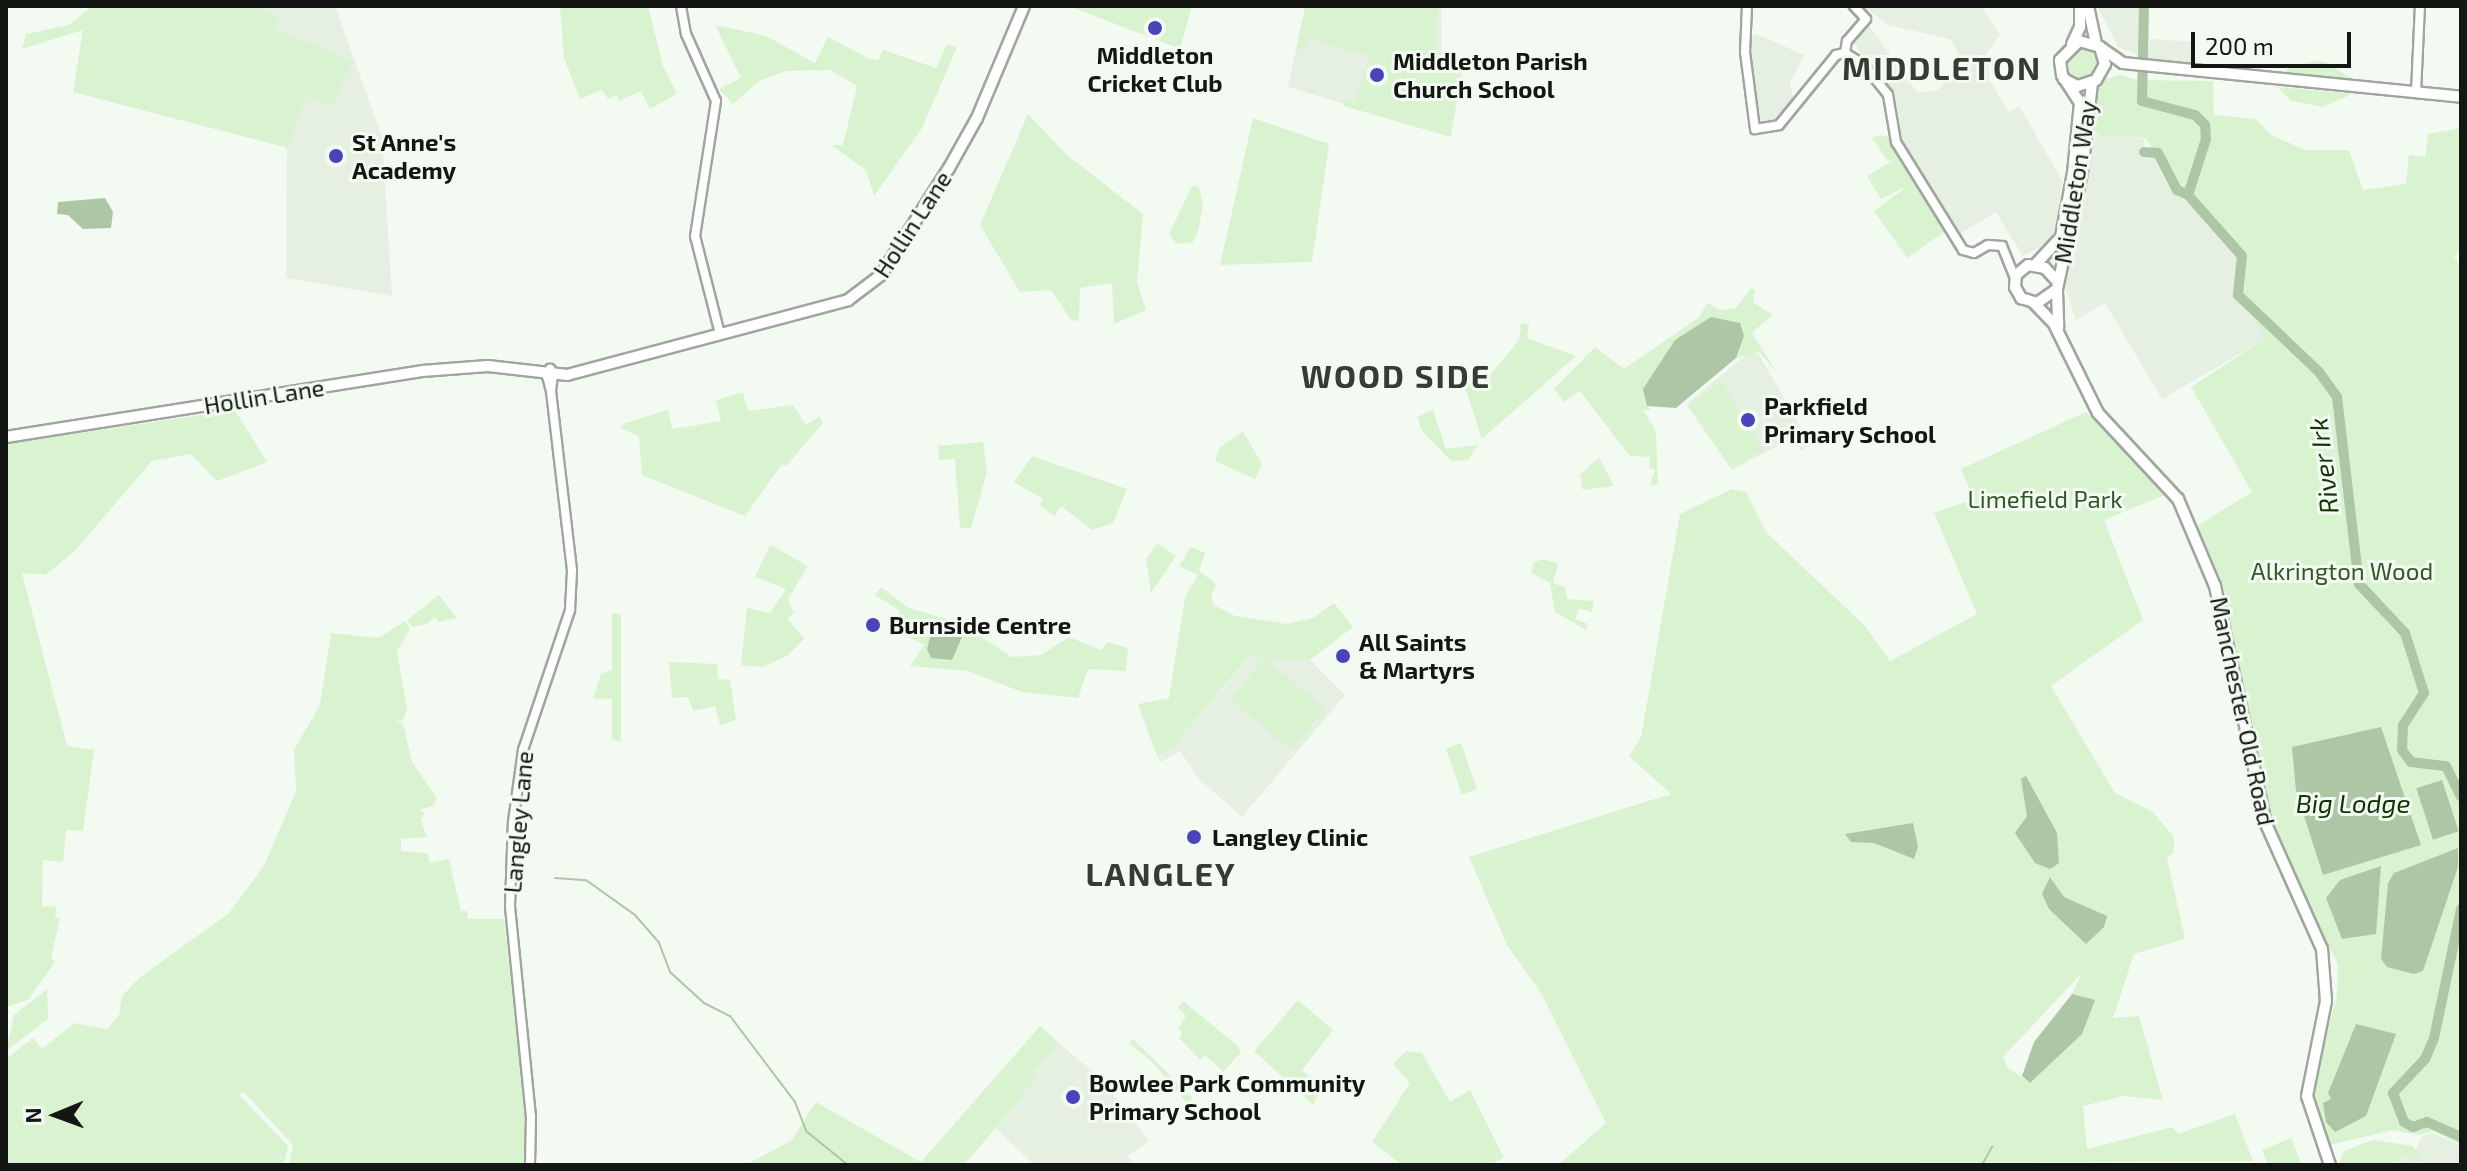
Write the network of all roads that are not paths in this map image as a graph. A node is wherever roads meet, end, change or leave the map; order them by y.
1 (681, 6) edge
2 (1024, 6) edge
3 (1747, 6) edge
4 (1854, 6) edge
5 (2080, 6) edge
6 (2088, 6) edge
7 (2420, 6) edge
8 (2072, 44) junction
9 (2098, 46) junction
10 (1845, 53) junction
11 (2123, 63) junction
12 (2064, 79) junction
13 (2095, 80) junction
14 (2416, 93) junction
15 (2458, 96) edge
16 (2012, 260) junction
17 (2031, 265) junction
18 (2015, 279) junction
19 (2057, 286) junction
20 (2034, 303) junction
21 (720, 334) junction
22 (2059, 335) junction
23 (550, 374) junction
24 (6, 437) edge
25 (530, 1165) edge
26 (2330, 1165) edge

1 - 21 street
2 - 21 main road, Hollin Lane
3 - 10 street
4 - 10 street
5 - 8 main road
6 - 9 main road
7 - 14 street
8 - 9 main road
8 - 12 main road
9 - 11 main road
9 - 13 main road
10 - 16 street
11 - 13 main road
11 - 14 main road
12 - 13 main road
12 - 17 main road, Middleton Way
13 - 19 main road, Middleton Way
14 - 15 main road
16 - 17 street
16 - 18 street
17 - 18 main road
17 - 19 main road
18 - 20 main road
19 - 20 main road
19 - 22 main road, Manchester Old Road
20 - 22 main road, Manchester Old Road
21 - 23 main road, Hollin Lane
22 - 26 main road, Manchester Old Road
23 - 24 main road, Hollin Lane
23 - 25 street, Langley Lane

